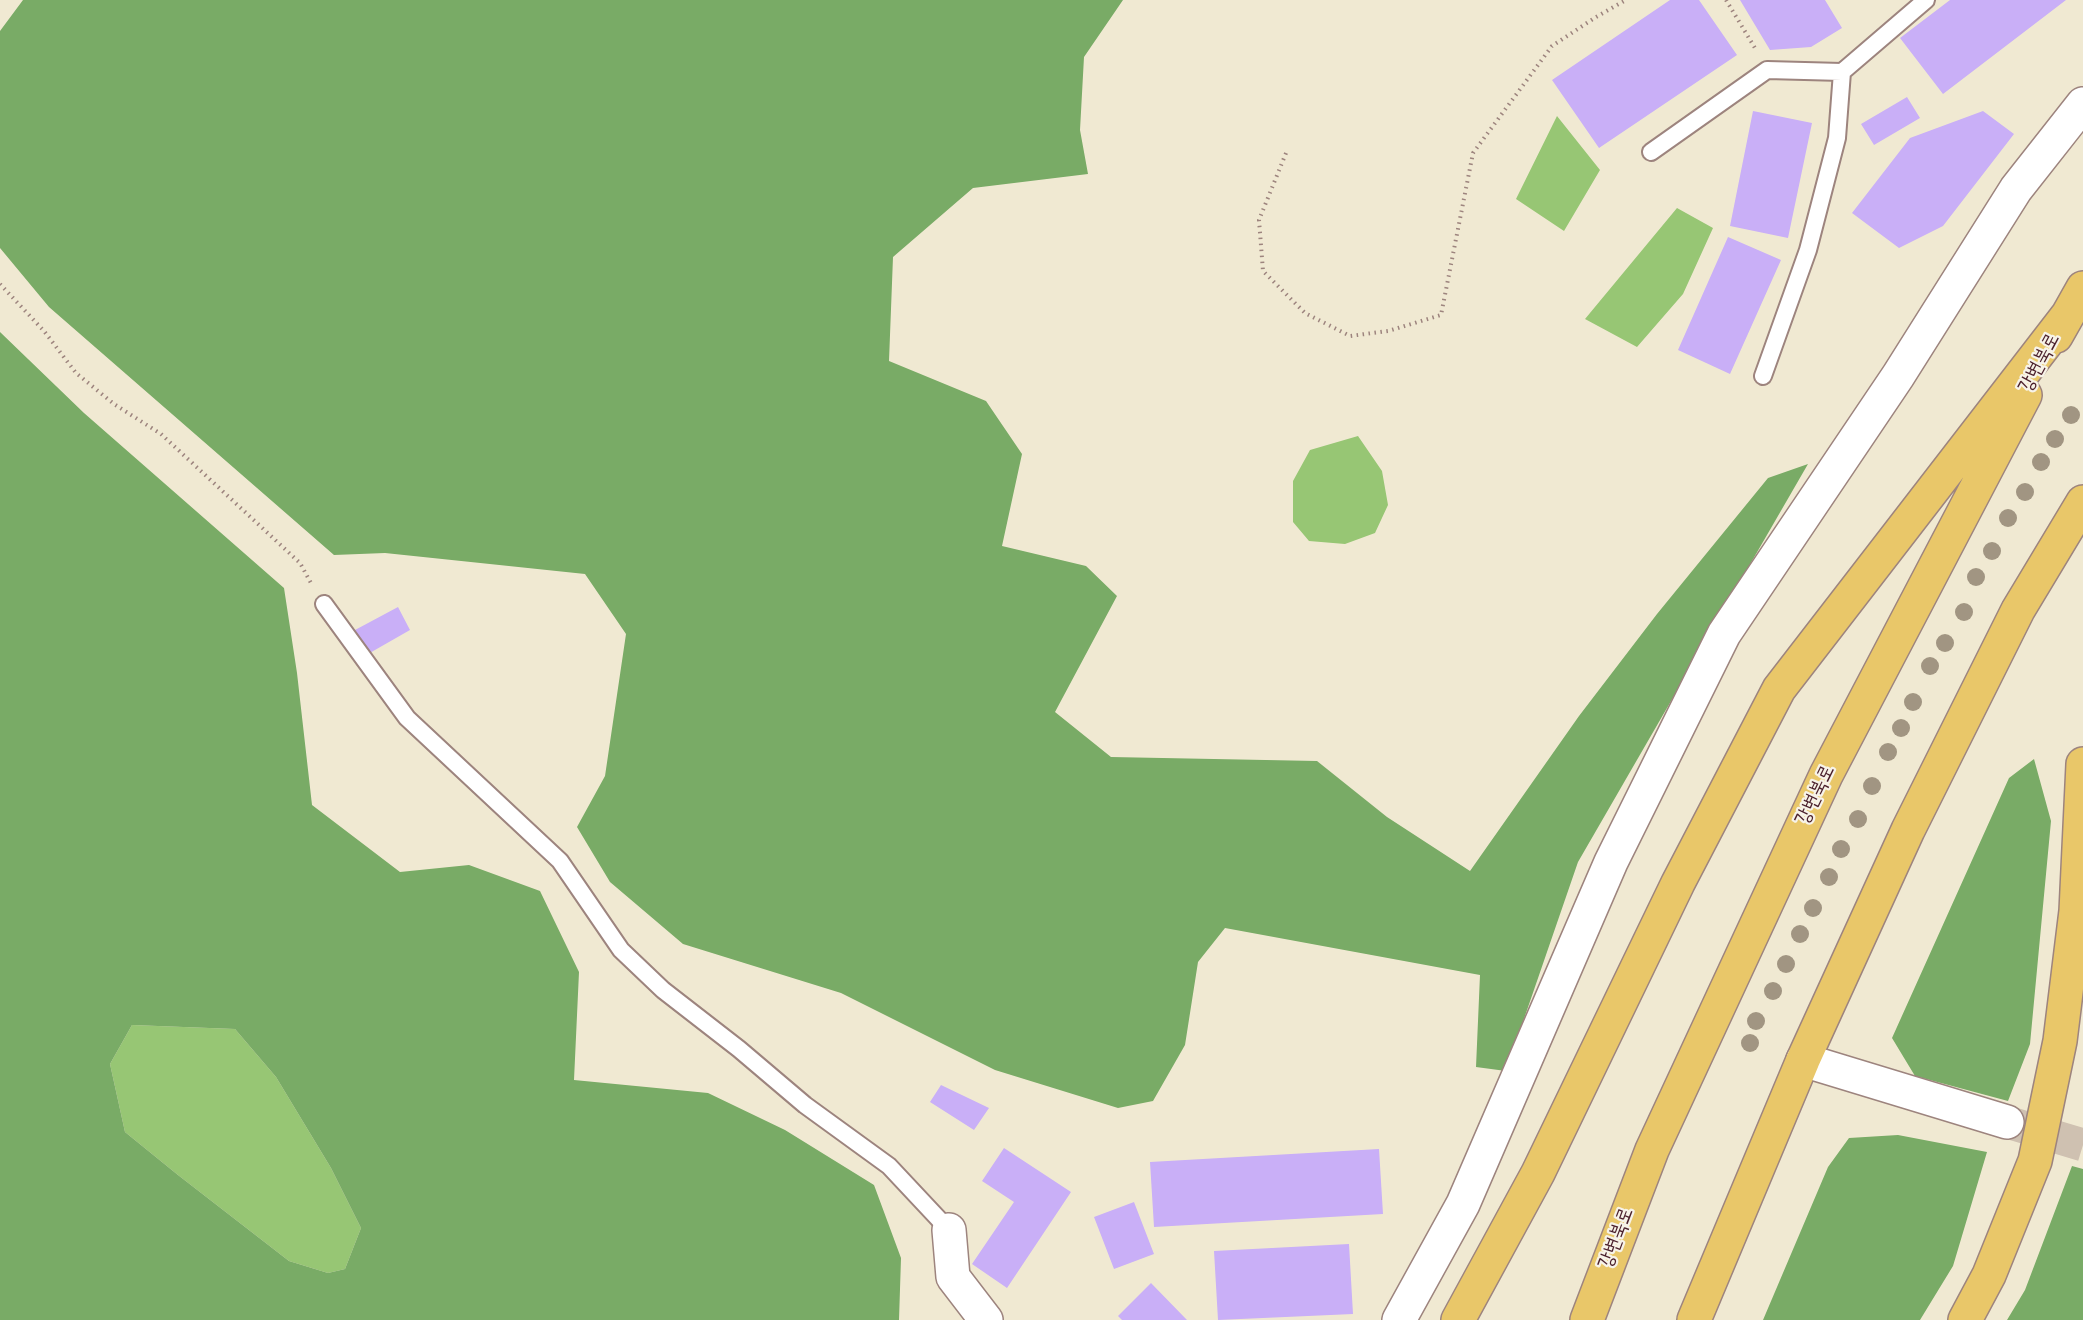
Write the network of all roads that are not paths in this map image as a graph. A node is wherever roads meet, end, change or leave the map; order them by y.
1 (1926, 0) edge
2 (1842, 72) junction
3 (2083, 104) edge
4 (1651, 152) dead end
5 (2075, 302) edge
6 (1763, 376) dead end
7 (2083, 502) edge
8 (324, 604) road end
9 (2083, 764) edge
10 (1803, 1060) junction
11 (2007, 1122) tunnel mouth
12 (949, 1230) joint
13 (986, 1320) edge
14 (1399, 1320) edge
15 (1458, 1320) edge
16 (1587, 1320) edge
17 (1694, 1320) edge
18 (1965, 1320) edge

1 - 2 lane
2 - 4 lane
2 - 6 lane
3 - 14 street
5 - 15 highway
5 - 16 highway, 강변북로
7 - 10 highway
8 - 12 lane
9 - 18 highway
10 - 11 street
10 - 17 highway
12 - 13 street

